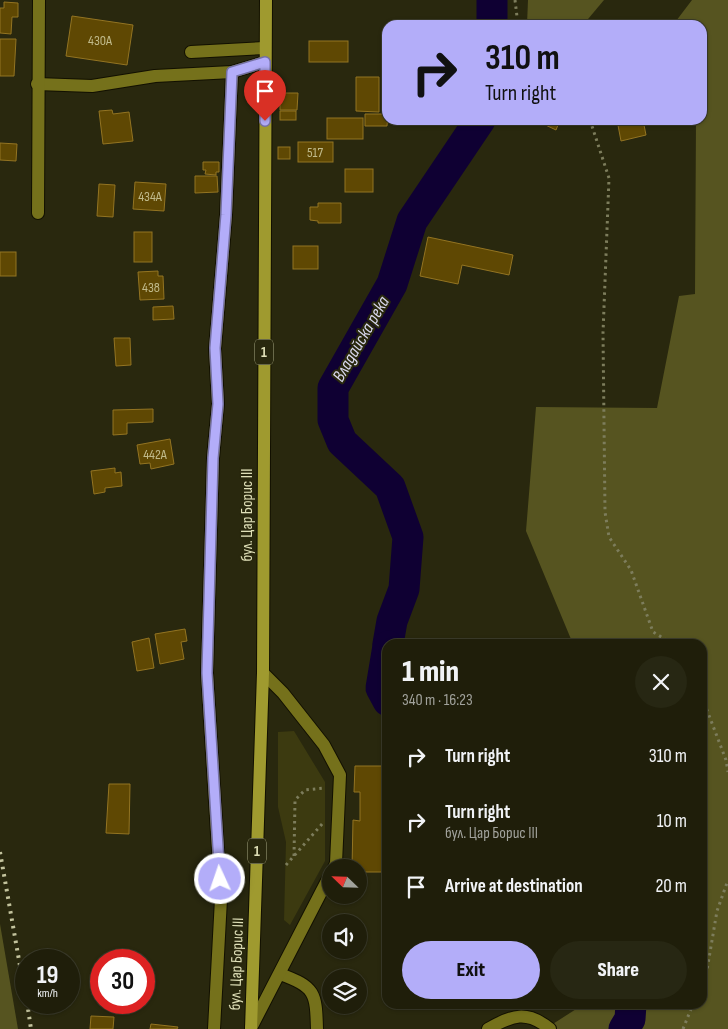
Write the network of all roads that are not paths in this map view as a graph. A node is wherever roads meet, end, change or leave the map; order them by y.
1 (39, 0) edge
2 (263, 3) edge
3 (266, 48) junction
4 (191, 52) dead end
5 (265, 62) junction
6 (232, 72) junction
7 (37, 84) junction
8 (38, 213) dead end
9 (263, 673) junction
10 (336, 859) edge
11 (322, 891) edge
12 (280, 974) junction
13 (251, 1028) edge
14 (214, 1029) edge
15 (317, 1029) edge
16 (488, 1029) edge
17 (550, 1029) edge

1 - 7 street
2 - 3 main road, бул. Цар Борис III / 1
3 - 4 street
3 - 5 main road, бул. Цар Борис III / 1
5 - 6 street
5 - 9 main road, бул. Цар Борис III / 1
6 - 7 street
6 - 14 street
7 - 8 street
9 - 10 street
9 - 13 main road, бул. Цар Борис III / 1
11 - 12 street
12 - 13 street
12 - 15 street
16 - 17 street

